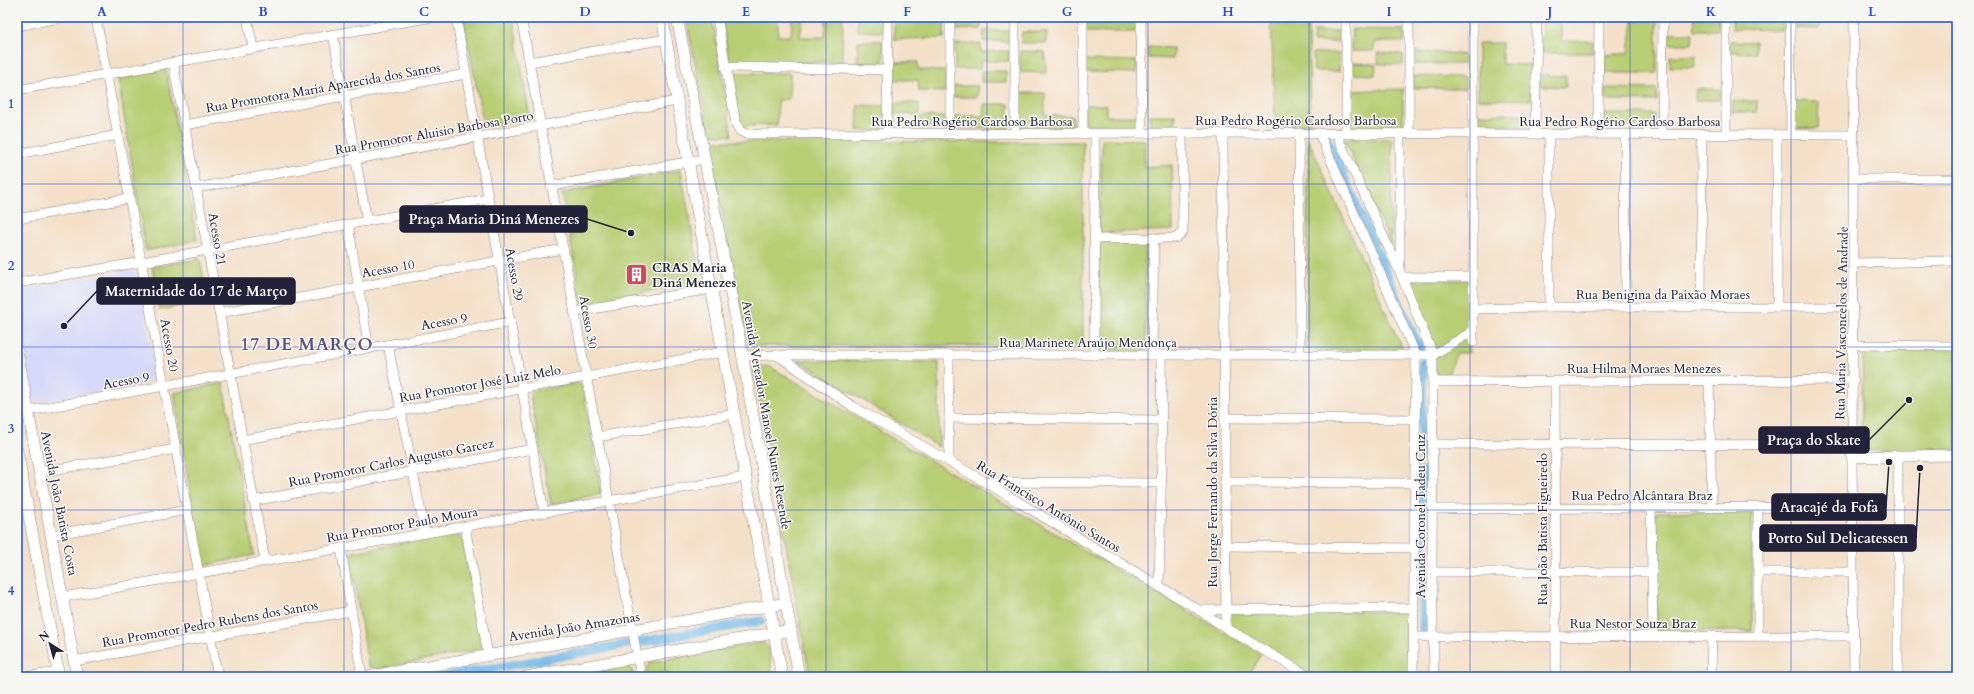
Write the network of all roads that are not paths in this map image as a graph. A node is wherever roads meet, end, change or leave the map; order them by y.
1 (65, 17) edge
2 (96, 17) edge
3 (247, 17) edge
4 (433, 17) edge
5 (456, 17) edge
6 (521, 17) edge
7 (662, 17) edge
8 (677, 17) edge
9 (717, 17) edge
10 (888, 17) edge
11 (950, 17) edge
12 (1015, 17) edge
13 (1083, 17) edge
14 (1141, 17) edge
15 (1346, 17) edge
16 (1409, 17) edge
17 (1473, 17) edge
18 (1537, 17) edge
19 (1599, 17) edge
20 (1663, 17) edge
21 (1726, 17) edge
22 (1790, 17) edge
23 (1854, 17) edge
24 (391, 21) edge
25 (17, 26) edge
26 (333, 34) junction
27 (667, 39) junction
28 (253, 48) junction
29 (172, 62) junction
30 (529, 62) junction
31 (725, 67) junction
32 (888, 70) junction
33 (107, 74) junction
34 (466, 74) junction
35 (17, 90) edge
36 (344, 96) junction
37 (677, 101) junction
38 (184, 126) junction
39 (540, 126) junction
40 (1015, 132) junction
41 (887, 133) junction
42 (950, 133) junction
43 (1142, 133) junction
44 (1182, 133) junction
45 (1223, 133) junction
46 (1299, 133) junction
47 (1319, 133) junction
48 (1341, 133) junction
49 (1404, 133) junction
50 (1535, 133) junction
51 (1598, 133) junction
52 (1083, 134) junction
53 (1095, 134) junction
54 (1474, 134) junction
55 (1549, 134) junction
56 (1625, 134) junction
57 (1662, 134) junction
58 (1702, 134) junction
59 (1726, 134) junction
60 (118, 135) junction
61 (1777, 135) junction
62 (1791, 135) junction
63 (1854, 135) junction
64 (477, 137) junction
65 (17, 154) edge
66 (356, 159) junction
67 (704, 159) junction
68 (689, 162) junction
69 (1855, 179) junction
70 (1957, 179) edge
71 (551, 186) junction
72 (196, 188) junction
73 (130, 198) junction
74 (488, 199) junction
75 (17, 219) edge
76 (367, 221) junction
77 (348, 224) junction
78 (1154, 238) junction
79 (1095, 239) junction
80 (563, 249) junction
81 (207, 250) junction
82 (500, 261) junction
83 (1957, 261) edge
84 (142, 262) junction
85 (1855, 263) junction
86 (1401, 274) junction
87 (1473, 277) junction
88 (17, 283) edge
89 (359, 286) junction
90 (729, 286) junction
91 (712, 288) junction
92 (1548, 307) junction
93 (1626, 307) junction
94 (1701, 307) junction
95 (1777, 307) junction
96 (1854, 307) junction
97 (1473, 309) junction
98 (574, 312) junction
99 (219, 313) junction
100 (510, 322) junction
101 (1473, 331) junction
102 (1473, 342) dead end
103 (388, 345) junction
104 (1854, 345) junction
105 (1957, 346) edge
106 (369, 348) junction
107 (17, 350) edge
108 (777, 355) junction
109 (949, 355) junction
110 (1094, 355) junction
111 (1157, 355) junction
112 (1225, 355) junction
113 (1300, 355) junction
114 (1416, 355) junction
115 (1433, 355) junction
116 (742, 356) junction
117 (724, 357) junction
118 (230, 374) junction
119 (586, 377) junction
120 (1854, 380) junction
121 (1709, 381) junction
122 (1434, 382) junction
123 (1555, 382) junction
124 (164, 386) junction
125 (522, 388) junction
126 (401, 410) junction
127 (28, 411) junction
128 (17, 413) edge
129 (734, 414) junction
130 (949, 418) junction
131 (1225, 418) junction
132 (1415, 419) junction
133 (1162, 420) junction
134 (597, 437) junction
135 (242, 440) junction
136 (1433, 444) junction
137 (1555, 445) junction
138 (1711, 445) junction
139 (1852, 445) junction
140 (176, 449) junction
141 (533, 449) junction
142 (17, 451) edge
143 (1957, 455) edge
144 (1898, 456) junction
145 (1852, 457) junction
146 (948, 461) junction
147 (1433, 462) junction
148 (1415, 463) junction
149 (413, 471) junction
150 (40, 472) junction
151 (20, 476) edge
152 (745, 477) junction
153 (985, 482) junction
154 (1225, 482) junction
155 (1415, 482) junction
156 (1162, 483) junction
157 (253, 501) junction
158 (608, 501) junction
159 (1852, 507) junction
160 (1651, 508) junction
161 (1712, 508) junction
162 (1758, 508) junction
163 (1432, 509) junction
164 (1555, 509) junction
165 (187, 510) junction
166 (544, 512) junction
167 (465, 526) junction
168 (425, 533) junction
169 (52, 535) junction
170 (1226, 546) junction
171 (341, 548) junction
172 (1415, 548) junction
173 (265, 561) junction
174 (1432, 572) junction
175 (1556, 572) junction
176 (1652, 572) junction
177 (1758, 572) junction
178 (1853, 572) junction
179 (199, 573) junction
180 (1159, 587) junction
181 (63, 597) junction
182 (786, 603) junction
183 (768, 606) junction
184 (1414, 608) junction
185 (351, 610) junction
186 (1199, 610) junction
187 (1226, 610) junction
188 (1226, 628) junction
189 (791, 630) junction
190 (632, 631) junction
191 (774, 633) junction
192 (210, 636) junction
193 (1653, 636) junction
194 (1712, 636) junction
195 (1758, 636) junction
196 (1854, 636) junction
197 (1413, 637) junction
198 (1433, 637) junction
199 (1556, 637) junction
200 (488, 655) junction
201 (637, 658) junction
202 (74, 661) junction
203 (59, 674) edge
204 (25, 677) edge
205 (76, 677) edge
206 (218, 677) edge
207 (362, 677) edge
208 (366, 677) edge
209 (526, 677) edge
210 (641, 677) edge
211 (782, 677) edge
212 (799, 677) edge
213 (1310, 677) edge
214 (1413, 677) edge
215 (1434, 677) edge
216 (1556, 677) edge
217 (1712, 677) edge
218 (1854, 677) edge
219 (1898, 677) edge

1 - 25 street
2 - 33 street, Acesso 20
3 - 28 street
4 - 24 street
5 - 34 street, Acesso 29
6 - 30 street, Acesso 30
7 - 27 street
8 - 67 street, Avenida Vereador Manoel Nunes Resende
9 - 31 street
10 - 32 street
11 - 42 street
12 - 40 street
13 - 52 street
14 - 43 street
15 - 48 street
16 - 49 street
17 - 54 street
18 - 50 street
19 - 51 street
20 - 57 street
21 - 59 street
22 - 62 street
23 - 63 street, Rua Maria Vasconcelos de Andrade
24 - 26 street
26 - 28 street
26 - 36 street
27 - 30 street
27 - 37 street
28 - 29 street
29 - 33 street
29 - 38 street, Acesso 21
30 - 39 street, Acesso 30
31 - 32 street
31 - 41 street, Rua Pedro Rogério Cardoso Barbosa
32 - 41 street
33 - 35 street
33 - 60 street, Acesso 20
34 - 36 street, Rua Promotora Maria Aparecida dos Santos
34 - 64 street, Acesso 29
36 - 38 street, Rua Promotora Maria Aparecida dos Santos
36 - 66 street
37 - 39 street, Rua Promotor Aluisio Barbosa Porto
37 - 68 street
38 - 72 street, Acesso 21
39 - 64 street, Rua Promotor Aluisio Barbosa Porto
39 - 71 street, Acesso 30
40 - 42 street, Rua Pedro Rogério Cardoso Barbosa
40 - 52 street, Rua Pedro Rogério Cardoso Barbosa
41 - 42 street, Rua Pedro Rogério Cardoso Barbosa
43 - 44 street, Rua Pedro Rogério Cardoso Barbosa
43 - 53 street, Rua Pedro Rogério Cardoso Barbosa
44 - 45 street, Rua Pedro Rogério Cardoso Barbosa
44 - 78 street
45 - 46 street, Rua Pedro Rogério Cardoso Barbosa
45 - 112 street, Rua Jorge Fernando da Silva Dória
46 - 47 street, Rua Pedro Rogério Cardoso Barbosa
46 - 113 street
47 - 48 street, Rua Pedro Rogério Cardoso Barbosa
47 - 114 street
48 - 49 street, Rua Pedro Rogério Cardoso Barbosa
48 - 86 street, Avenida Coronel Tadeu Cruz
49 - 54 street, Rua Pedro Rogério Cardoso Barbosa
49 - 86 street
50 - 54 street, Rua Pedro Rogério Cardoso Barbosa
50 - 55 street, Rua Pedro Rogério Cardoso Barbosa
51 - 55 street, Rua Pedro Rogério Cardoso Barbosa
51 - 56 street, Rua Pedro Rogério Cardoso Barbosa
52 - 53 street, Rua Pedro Rogério Cardoso Barbosa
53 - 79 street
54 - 87 street
55 - 92 street
56 - 57 street, Rua Pedro Rogério Cardoso Barbosa
56 - 93 street
57 - 58 street, Rua Pedro Rogério Cardoso Barbosa
58 - 59 street, Rua Pedro Rogério Cardoso Barbosa
58 - 94 street
59 - 61 street, Rua Pedro Rogério Cardoso Barbosa
60 - 65 street
60 - 73 street, Acesso 20
61 - 62 street, Rua Pedro Rogério Cardoso Barbosa
61 - 95 street
62 - 63 street, Rua Pedro Rogério Cardoso Barbosa
63 - 69 street, Rua Maria Vasconcelos de Andrade
64 - 66 street, Rua Promotor Aluisio Barbosa Porto
64 - 74 street, Acesso 29
66 - 72 street, Rua Promotor Aluisio Barbosa Porto
66 - 76 street
67 - 68 street
67 - 90 street, Avenida Vereador Manoel Nunes Resende
68 - 71 street
68 - 91 street
69 - 70 street
69 - 85 street, Rua Maria Vasconcelos de Andrade
71 - 80 street, Acesso 30
72 - 81 street, Acesso 21
73 - 75 street
73 - 84 street, Acesso 20
74 - 76 street
74 - 82 street, Acesso 29
76 - 77 street
77 - 81 street
77 - 89 street
78 - 79 street
78 - 111 street
79 - 110 street
80 - 82 street, Acesso 10
80 - 98 street, Acesso 30
81 - 84 street
81 - 99 street, Acesso 21
82 - 89 street, Acesso 10
82 - 100 street, Acesso 29
83 - 85 street
84 - 88 street
84 - 124 street, Acesso 20
85 - 96 street, Rua Maria Vasconcelos de Andrade
86 - 87 street
86 - 115 street, Avenida Coronel Tadeu Cruz
87 - 97 street
89 - 99 street, Acesso 10
89 - 106 street
90 - 91 street
90 - 116 street, Avenida Vereador Manoel Nunes Resende
91 - 98 street
91 - 117 street
92 - 93 street, Rua Benigina da Paixão Moraes
92 - 97 street, Rua Benigina da Paixão Moraes
93 - 94 street, Rua Benigina da Paixão Moraes
94 - 95 street, Rua Benigina da Paixão Moraes
95 - 96 street, Rua Benigina da Paixão Moraes
96 - 104 street, Rua Maria Vasconcelos de Andrade
97 - 101 street
98 - 119 street, Acesso 30
99 - 118 street, Acesso 21
100 - 103 street, Acesso 9
100 - 125 street, Acesso 29
101 - 102 street
101 - 115 street
103 - 106 street, Acesso 9
103 - 126 street
104 - 105 street
104 - 120 street, Rua Maria Vasconcelos de Andrade
106 - 118 street, Acesso 9
107 - 127 street, Avenida João Batista Costa
108 - 109 street, Rua Marinete Araújo Mendonça
108 - 116 street, Rua Marinete Araújo Mendonça
108 - 146 street, Rua Francisco Antônio Santos
109 - 110 street, Rua Marinete Araújo Mendonça
109 - 130 street
110 - 111 street, Rua Marinete Araújo Mendonça
111 - 112 street, Rua Marinete Araújo Mendonça
111 - 133 street
112 - 113 street, Rua Marinete Araújo Mendonça
112 - 131 street, Rua Jorge Fernando da Silva Dória
113 - 114 street, Rua Marinete Araújo Mendonça
114 - 115 street, Rua Marinete Araújo Mendonça
114 - 132 street, Avenida Coronel Tadeu Cruz
115 - 122 street, Avenida Coronel Tadeu Cruz
116 - 117 street
116 - 182 street, Avenida Vereador Manoel Nunes Resende
117 - 119 street, Rua Promotor José Luiz Melo
117 - 129 street
118 - 124 street, Acesso 9
118 - 135 street, Acesso 21
119 - 125 street, Rua Promotor José Luiz Melo
119 - 134 street, Acesso 30
120 - 121 street, Rua Hilma Moraes Menezes
120 - 139 street, Rua Maria Vasconcelos de Andrade
121 - 123 street, Rua Hilma Moraes Menezes
121 - 138 street
122 - 123 street, Rua Hilma Moraes Menezes
122 - 136 street, Avenida Coronel Tadeu Cruz
123 - 137 street, Rua João Batista Figueiredo
124 - 127 street, Acesso 9
124 - 140 street, Acesso 20
125 - 126 street, Rua Promotor José Luiz Melo
125 - 141 street, Acesso 29
126 - 135 street, Rua Promotor José Luiz Melo
126 - 149 street
127 - 128 street, Acesso 9
127 - 150 street, Avenida João Batista Costa
129 - 134 street
129 - 152 street
130 - 133 street
130 - 146 street
131 - 132 street
131 - 154 street, Rua Jorge Fernando da Silva Dória
132 - 148 street, Avenida Coronel Tadeu Cruz
133 - 156 street
134 - 158 street, Acesso 30
135 - 157 street, Acesso 21
136 - 137 street
136 - 147 street, Avenida Coronel Tadeu Cruz
137 - 138 street
137 - 164 street, Rua João Batista Figueiredo
138 - 139 street
138 - 161 street
139 - 145 street, Rua Maria Vasconcelos de Andrade
140 - 150 street
140 - 165 street, Acesso 20
141 - 149 street, Rua Promotor Carlos Augusto Garcez
141 - 166 street, Acesso 29
142 - 151 street
143 - 144 street
144 - 145 street
144 - 219 street
145 - 159 street, Rua Maria Vasconcelos de Andrade
146 - 153 street, Rua Francisco Antônio Santos
147 - 148 street
147 - 163 street, Avenida Coronel Tadeu Cruz
148 - 155 street, Avenida Coronel Tadeu Cruz
149 - 157 street, Rua Promotor Carlos Augusto Garcez
149 - 168 street
150 - 169 street, Avenida João Batista Costa
151 - 203 street
152 - 158 street, Rua Promotor Paulo Moura
152 - 183 street
153 - 156 street
153 - 180 street, Rua Francisco Antônio Santos
154 - 155 street
154 - 170 street, Rua Jorge Fernando da Silva Dória
155 - 172 street, Avenida Coronel Tadeu Cruz
156 - 180 street
157 - 173 street, Acesso 21
158 - 166 street, Rua Promotor Paulo Moura
158 - 190 street, Acesso 30
159 - 162 street, Rua Pedro Alcântara Braz
159 - 178 street, Rua Maria Vasconcelos de Andrade
160 - 161 street, Rua Pedro Alcântara Braz
160 - 164 street, Rua Pedro Alcântara Braz
160 - 176 street
161 - 162 street, Rua Pedro Alcântara Braz
162 - 177 street
163 - 164 street, Rua Pedro Alcântara Braz
163 - 174 street, Avenida Coronel Tadeu Cruz
164 - 175 street, Rua João Batista Figueiredo
165 - 169 street
165 - 179 street, Acesso 20
166 - 167 street, Rua Promotor Paulo Moura
167 - 168 street, Rua Promotor Paulo Moura
167 - 200 street
168 - 171 street, Rua Promotor Paulo Moura
169 - 181 street, Avenida João Batista Costa
170 - 172 street
170 - 187 street, Rua Jorge Fernando da Silva Dória
171 - 173 street, Rua Promotor Paulo Moura
171 - 185 street
172 - 184 street, Avenida Coronel Tadeu Cruz
173 - 179 street, Rua Promotor Paulo Moura
174 - 175 street
174 - 198 street, Avenida Coronel Tadeu Cruz
175 - 176 street
175 - 199 street, Rua João Batista Figueiredo
176 - 193 street
177 - 178 street
177 - 195 street
178 - 196 street, Rua Maria Vasconcelos de Andrade
179 - 181 street, Rua Promotor Paulo Moura
179 - 192 street, Acesso 20
180 - 186 street, Rua Francisco Antônio Santos
181 - 202 street, Avenida João Batista Costa
182 - 183 street, Avenida João Amazonas
182 - 189 street, Avenida Vereador Manoel Nunes Resende
183 - 190 street, Avenida João Amazonas
183 - 191 street
184 - 187 street
184 - 197 street, Avenida Coronel Tadeu Cruz
185 - 192 street, Rua Promotor Pedro Rubens dos Santos
185 - 207 street
186 - 187 street
186 - 188 street, Rua Francisco Antônio Santos
187 - 188 street, Rua Jorge Fernando da Silva Dória
188 - 213 street, Rua Francisco Antônio Santos
189 - 191 street
189 - 212 street, Avenida Vereador Manoel Nunes Resende
190 - 200 street, Avenida João Amazonas
190 - 201 street, Acesso 30
191 - 201 street
191 - 211 street
192 - 202 street, Rua Promotor Pedro Rubens dos Santos
192 - 206 street, Acesso 20
193 - 194 street, Rua Nestor Souza Braz
193 - 199 street, Rua Nestor Souza Braz
194 - 195 street, Rua Nestor Souza Braz
194 - 217 street
195 - 196 street, Rua Nestor Souza Braz
196 - 218 street, Rua Maria Vasconcelos de Andrade
197 - 198 street, Rua Nestor Souza Braz
197 - 214 street, Avenida Coronel Tadeu Cruz
198 - 199 street, Rua Nestor Souza Braz
198 - 215 street, Avenida Coronel Tadeu Cruz
199 - 216 street, Rua João Batista Figueiredo
200 - 208 street, Avenida João Amazonas
201 - 209 street
201 - 210 street, Acesso 30
202 - 205 street
203 - 204 street

